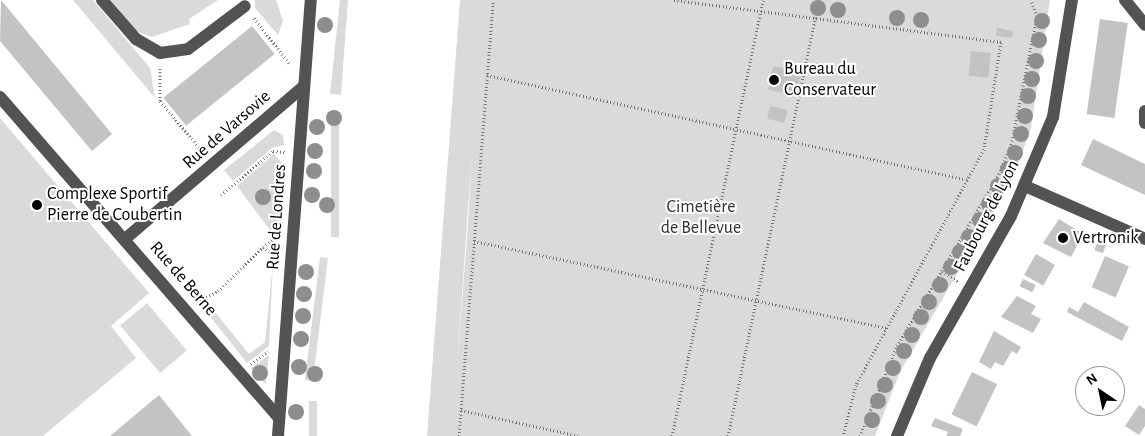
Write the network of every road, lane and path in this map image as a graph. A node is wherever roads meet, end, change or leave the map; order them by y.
1 (102, 0) edge
2 (311, 0) edge
3 (493, 0) edge
4 (674, 0) edge
5 (763, 0) edge
6 (1031, 0) edge
7 (1072, 0) edge
8 (1125, 0) edge
9 (244, 6) dead end
10 (763, 10) junction
11 (816, 16) junction
12 (257, 21) dead end
13 (1145, 25) edge
14 (275, 41) dead end
15 (160, 53) junction
16 (487, 75) junction
17 (304, 86) junction
18 (0, 97) edge
19 (1145, 111) edge
20 (1145, 123) edge
21 (738, 130) junction
22 (790, 141) junction
23 (299, 154) junction
24 (214, 165) junction
25 (967, 180) junction
26 (1025, 186) junction
27 (221, 194) dead end
28 (277, 235) dead end
29 (125, 239) junction
30 (1145, 239) edge
31 (474, 241) junction
32 (263, 247) junction
33 (291, 266) junction
34 (704, 289) junction
35 (218, 291) junction
36 (214, 296) dead end
37 (756, 301) junction
38 (187, 310) junction
39 (887, 328) junction
40 (285, 337) junction
41 (241, 373) junction
42 (461, 410) junction
43 (279, 418) junction
44 (278, 436) edge
45 (459, 436) edge
46 (578, 436) edge
47 (672, 436) edge
48 (728, 436) edge
49 (843, 436) edge
50 (860, 436) edge
51 (897, 436) edge

1 - 15 street
2 - 17 street, Rue de Londres
3 - 16 path
4 - 10 path
5 - 10 path
6 - 50 path
7 - 26 street, Faubourg de Lyon
8 - 13 street
9 - 15 street
10 - 11 path
10 - 21 path
11 - 22 path
11 - 25 path
12 - 14 path
15 - 24 path
16 - 21 path
16 - 31 path
17 - 23 street, Rue de Londres
17 - 24 street, Rue de Varsovie
18 - 29 street, Rue de Berne
19 - 20 street
21 - 22 path
21 - 34 path
22 - 25 path
22 - 37 path
23 - 27 path
23 - 33 street, Rue de Londres
24 - 29 street, Rue de Varsovie
25 - 39 path
26 - 30 street
26 - 51 street, Faubourg de Lyon
28 - 32 path
29 - 38 street, Rue de Berne
31 - 34 path
31 - 42 path
32 - 33 path
32 - 35 path
33 - 40 street, Rue de Londres
34 - 37 path
34 - 47 path
35 - 36 path
35 - 38 path
37 - 39 path
37 - 48 path
38 - 41 street, Rue de Berne
39 - 49 path
40 - 41 path
40 - 43 street, Rue de Londres
41 - 43 street, Rue de Berne
42 - 45 path
42 - 46 path
43 - 44 street, Rue de Londres

